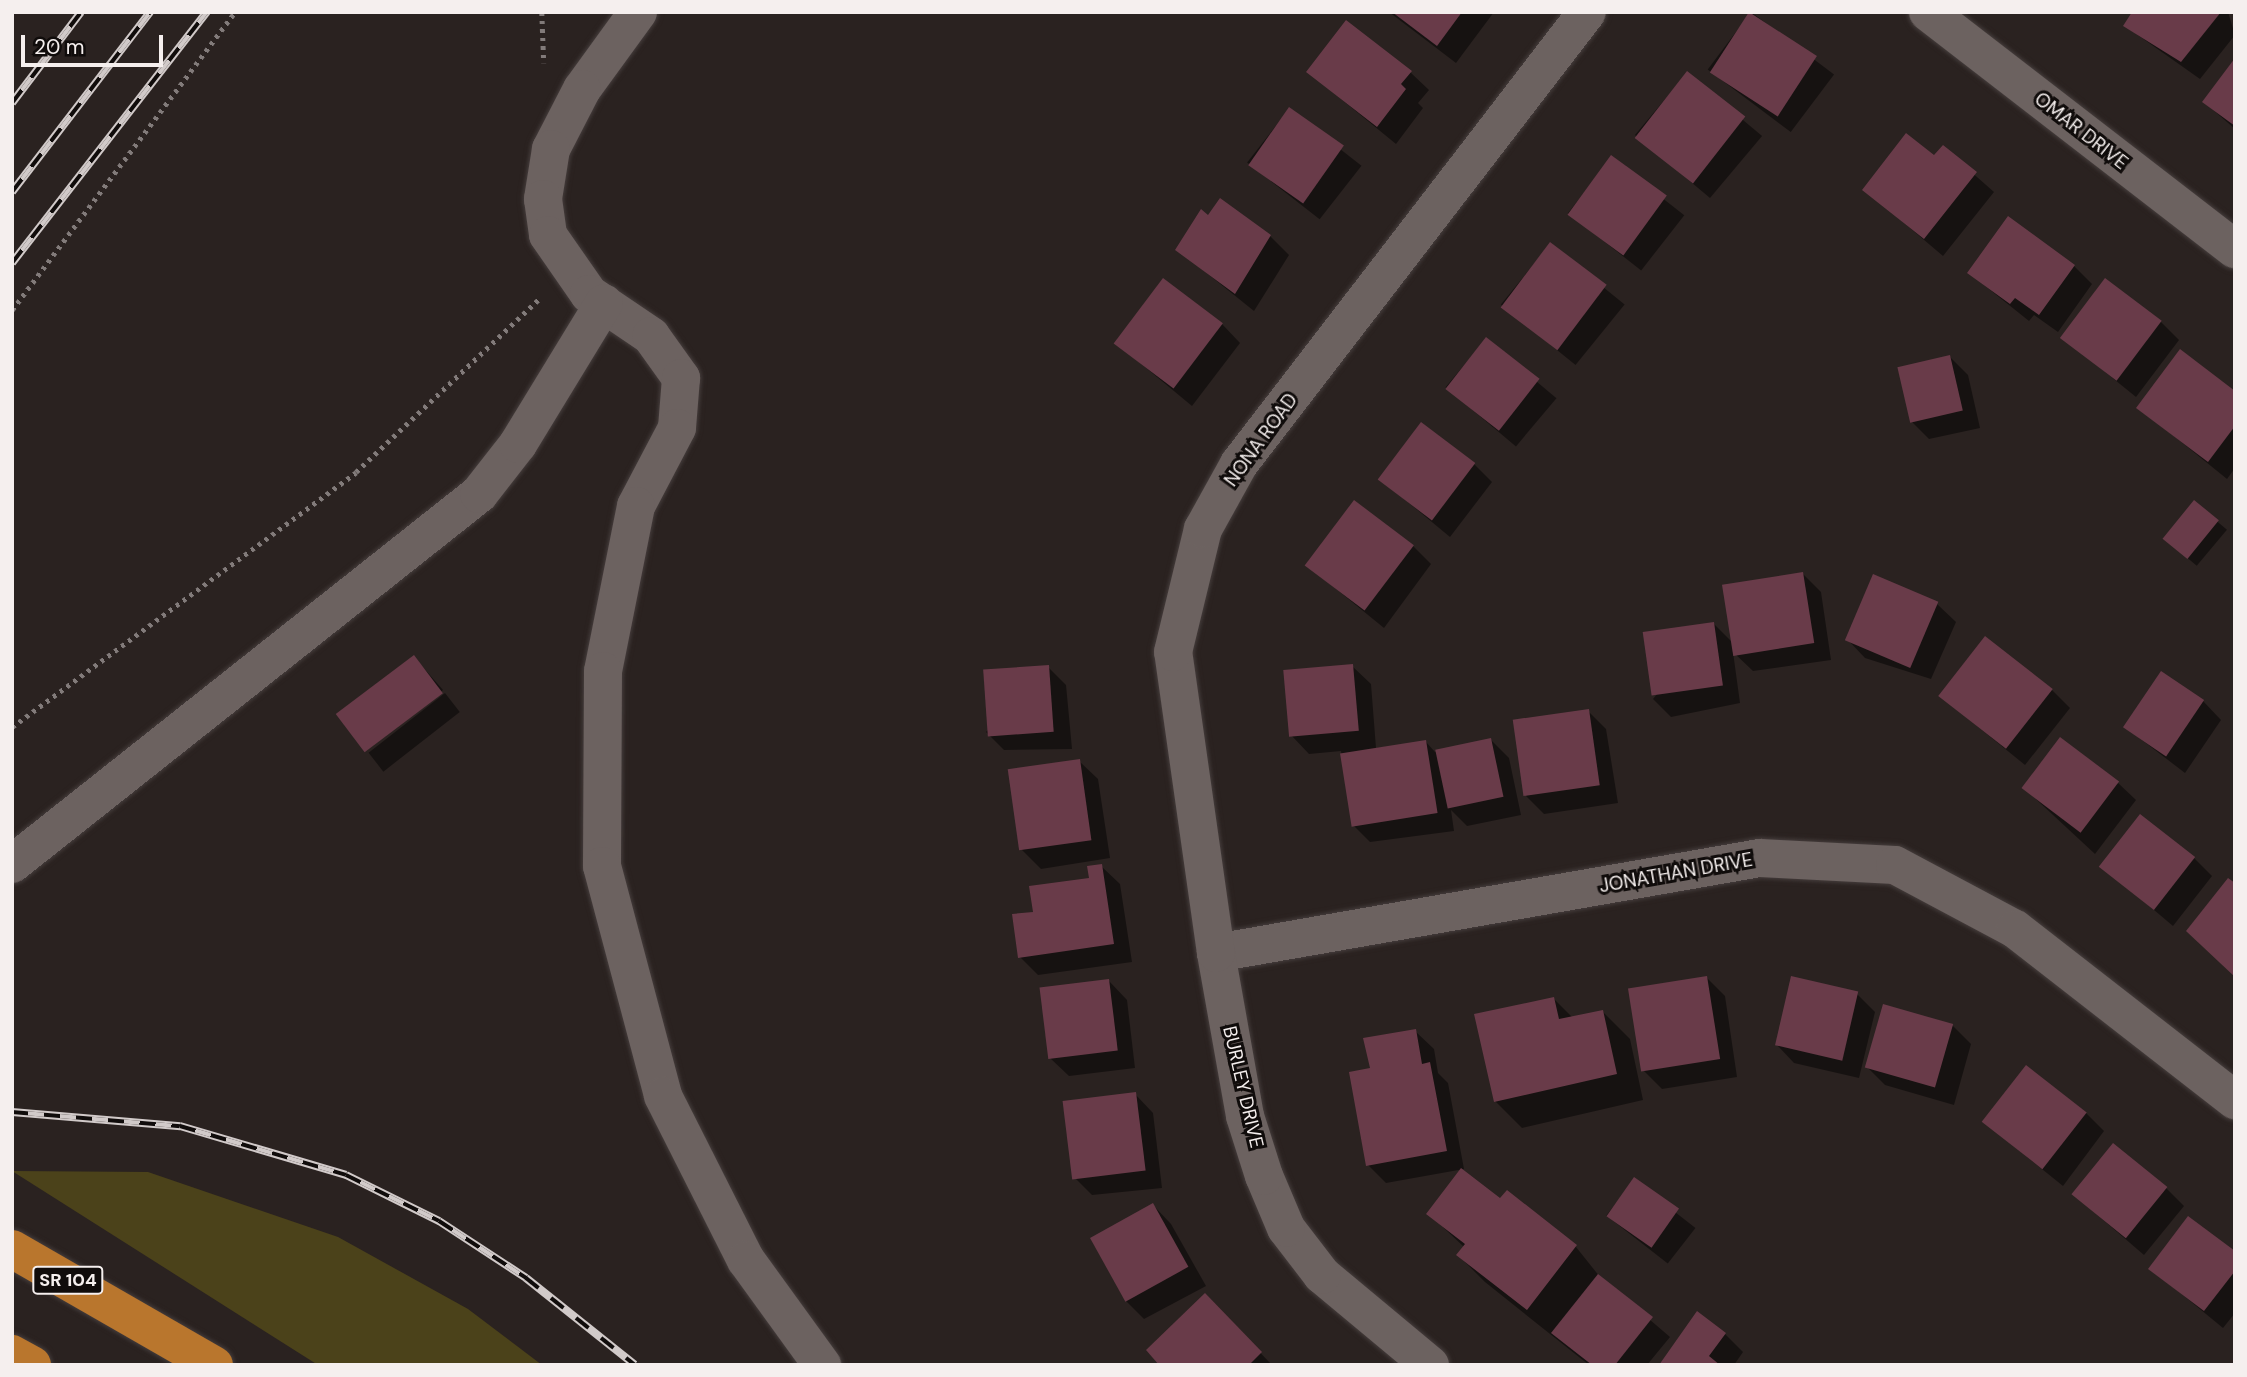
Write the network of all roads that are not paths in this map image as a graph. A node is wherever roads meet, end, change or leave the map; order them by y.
1 (638, 12) edge
2 (1587, 12) edge
3 (1928, 12) edge
4 (2235, 249) edge
5 (604, 303) junction
6 (12, 864) edge
7 (1216, 953) junction
8 (2235, 1100) edge
9 (12, 1250) edge
10 (12, 1354) edge
11 (32, 1365) edge
12 (214, 1365) edge
13 (822, 1365) edge
14 (1430, 1365) edge

1 - 5 street
2 - 7 street, NONA ROAD
3 - 4 street, OMAR DRIVE
5 - 6 street
5 - 13 street
7 - 8 street, JONATHAN DRIVE
7 - 14 street, BURLEY DRIVE
9 - 12 highway, SR 104
10 - 11 highway

